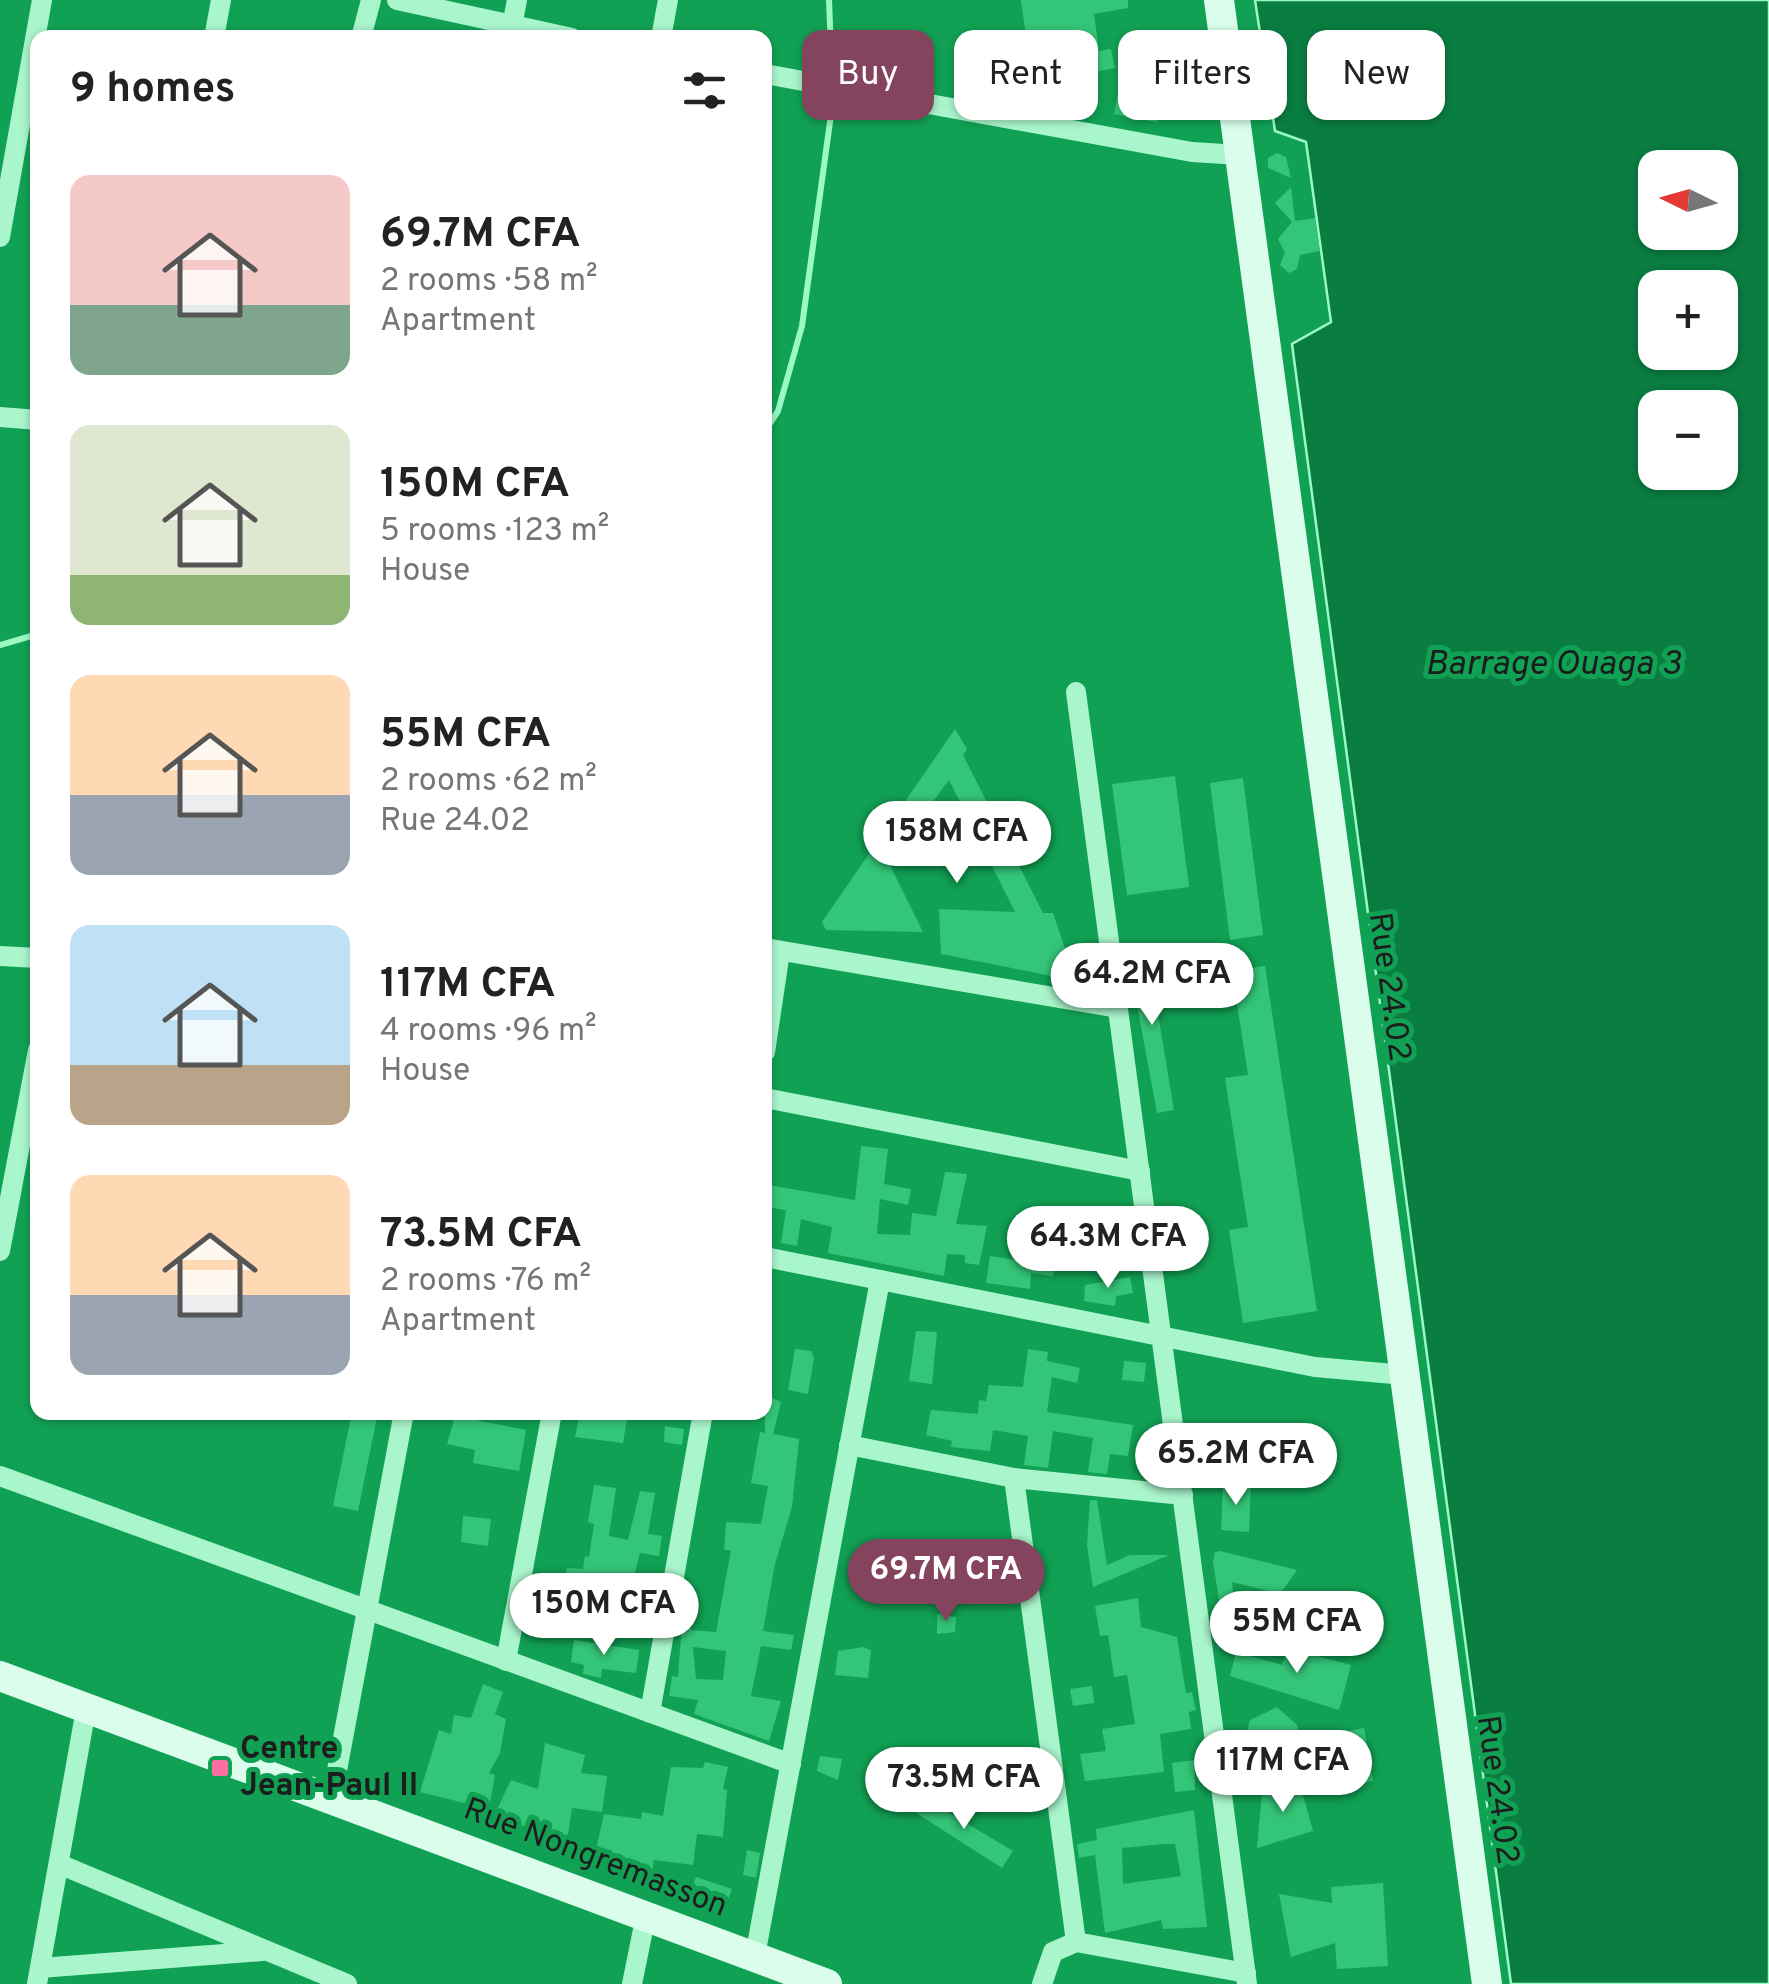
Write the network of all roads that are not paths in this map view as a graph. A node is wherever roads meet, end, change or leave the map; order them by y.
1 (42, 0) edge
2 (221, 0) edge
3 (370, 0) edge
4 (397, 0) edge
5 (517, 0) edge
6 (668, 0) edge
7 (1219, 0) edge
8 (512, 26) junction
9 (37, 30) edge
10 (215, 30) edge
11 (363, 30) edge
12 (532, 30) edge
13 (662, 30) edge
14 (30, 67) edge
15 (772, 75) edge
16 (1240, 155) junction
17 (0, 236) edge
18 (0, 417) edge
19 (30, 419) edge
20 (1076, 692) dead end
21 (772, 950) edge
22 (0, 956) edge
23 (30, 958) edge
24 (1118, 1008) junction
25 (772, 1099) edge
26 (30, 1119) edge
27 (1140, 1171) junction
28 (0, 1251) edge
29 (772, 1258) edge
30 (880, 1280) junction
31 (1162, 1336) junction
32 (1405, 1375) junction
33 (403, 1420) edge
34 (551, 1420) edge
35 (702, 1420) edge
36 (849, 1445) junction
37 (0, 1476) edge
38 (1014, 1478) junction
39 (1183, 1494) junction
40 (367, 1610) junction
41 (506, 1660) junction
42 (0, 1676) edge
43 (86, 1709) junction
44 (650, 1713) junction
45 (791, 1764) junction
46 (332, 1797) junction
47 (59, 1864) junction
48 (646, 1915) junction
49 (1076, 1942) junction
50 (266, 1950) junction
51 (769, 1968) edge
52 (38, 1976) edge
53 (1246, 1979) edge
54 (347, 1984) edge
55 (632, 1984) edge
56 (828, 1984) edge
57 (1042, 1984) edge
58 (1487, 1984) edge

1 - 9 street
2 - 10 street
3 - 11 street
4 - 8 street
5 - 8 street
6 - 13 street
7 - 16 street, Rue 24.02
8 - 12 street
14 - 17 street
15 - 16 street
16 - 32 street, Rue 24.02
18 - 19 street
20 - 24 street
21 - 24 street
22 - 23 street
24 - 27 street
25 - 27 street
26 - 28 street
27 - 31 street
29 - 30 street
30 - 31 street
30 - 36 street
31 - 32 street
31 - 39 street
32 - 58 street, Rue 24.02
33 - 40 street
34 - 41 street
35 - 44 street
36 - 38 street
36 - 45 street
37 - 40 street
38 - 39 street
38 - 49 street
39 - 53 street
40 - 41 street
40 - 46 street
41 - 44 street
42 - 43 street, Rue Nongremasson
43 - 46 street, Rue Nongremasson
43 - 47 street
44 - 45 street
45 - 51 street
46 - 48 street, Rue Nongremasson
47 - 50 street
47 - 52 street
48 - 51 street, Rue Nongremasson
48 - 55 street
49 - 53 street
49 - 57 street
50 - 52 street
50 - 54 street
51 - 56 street, Rue Nongremasson

